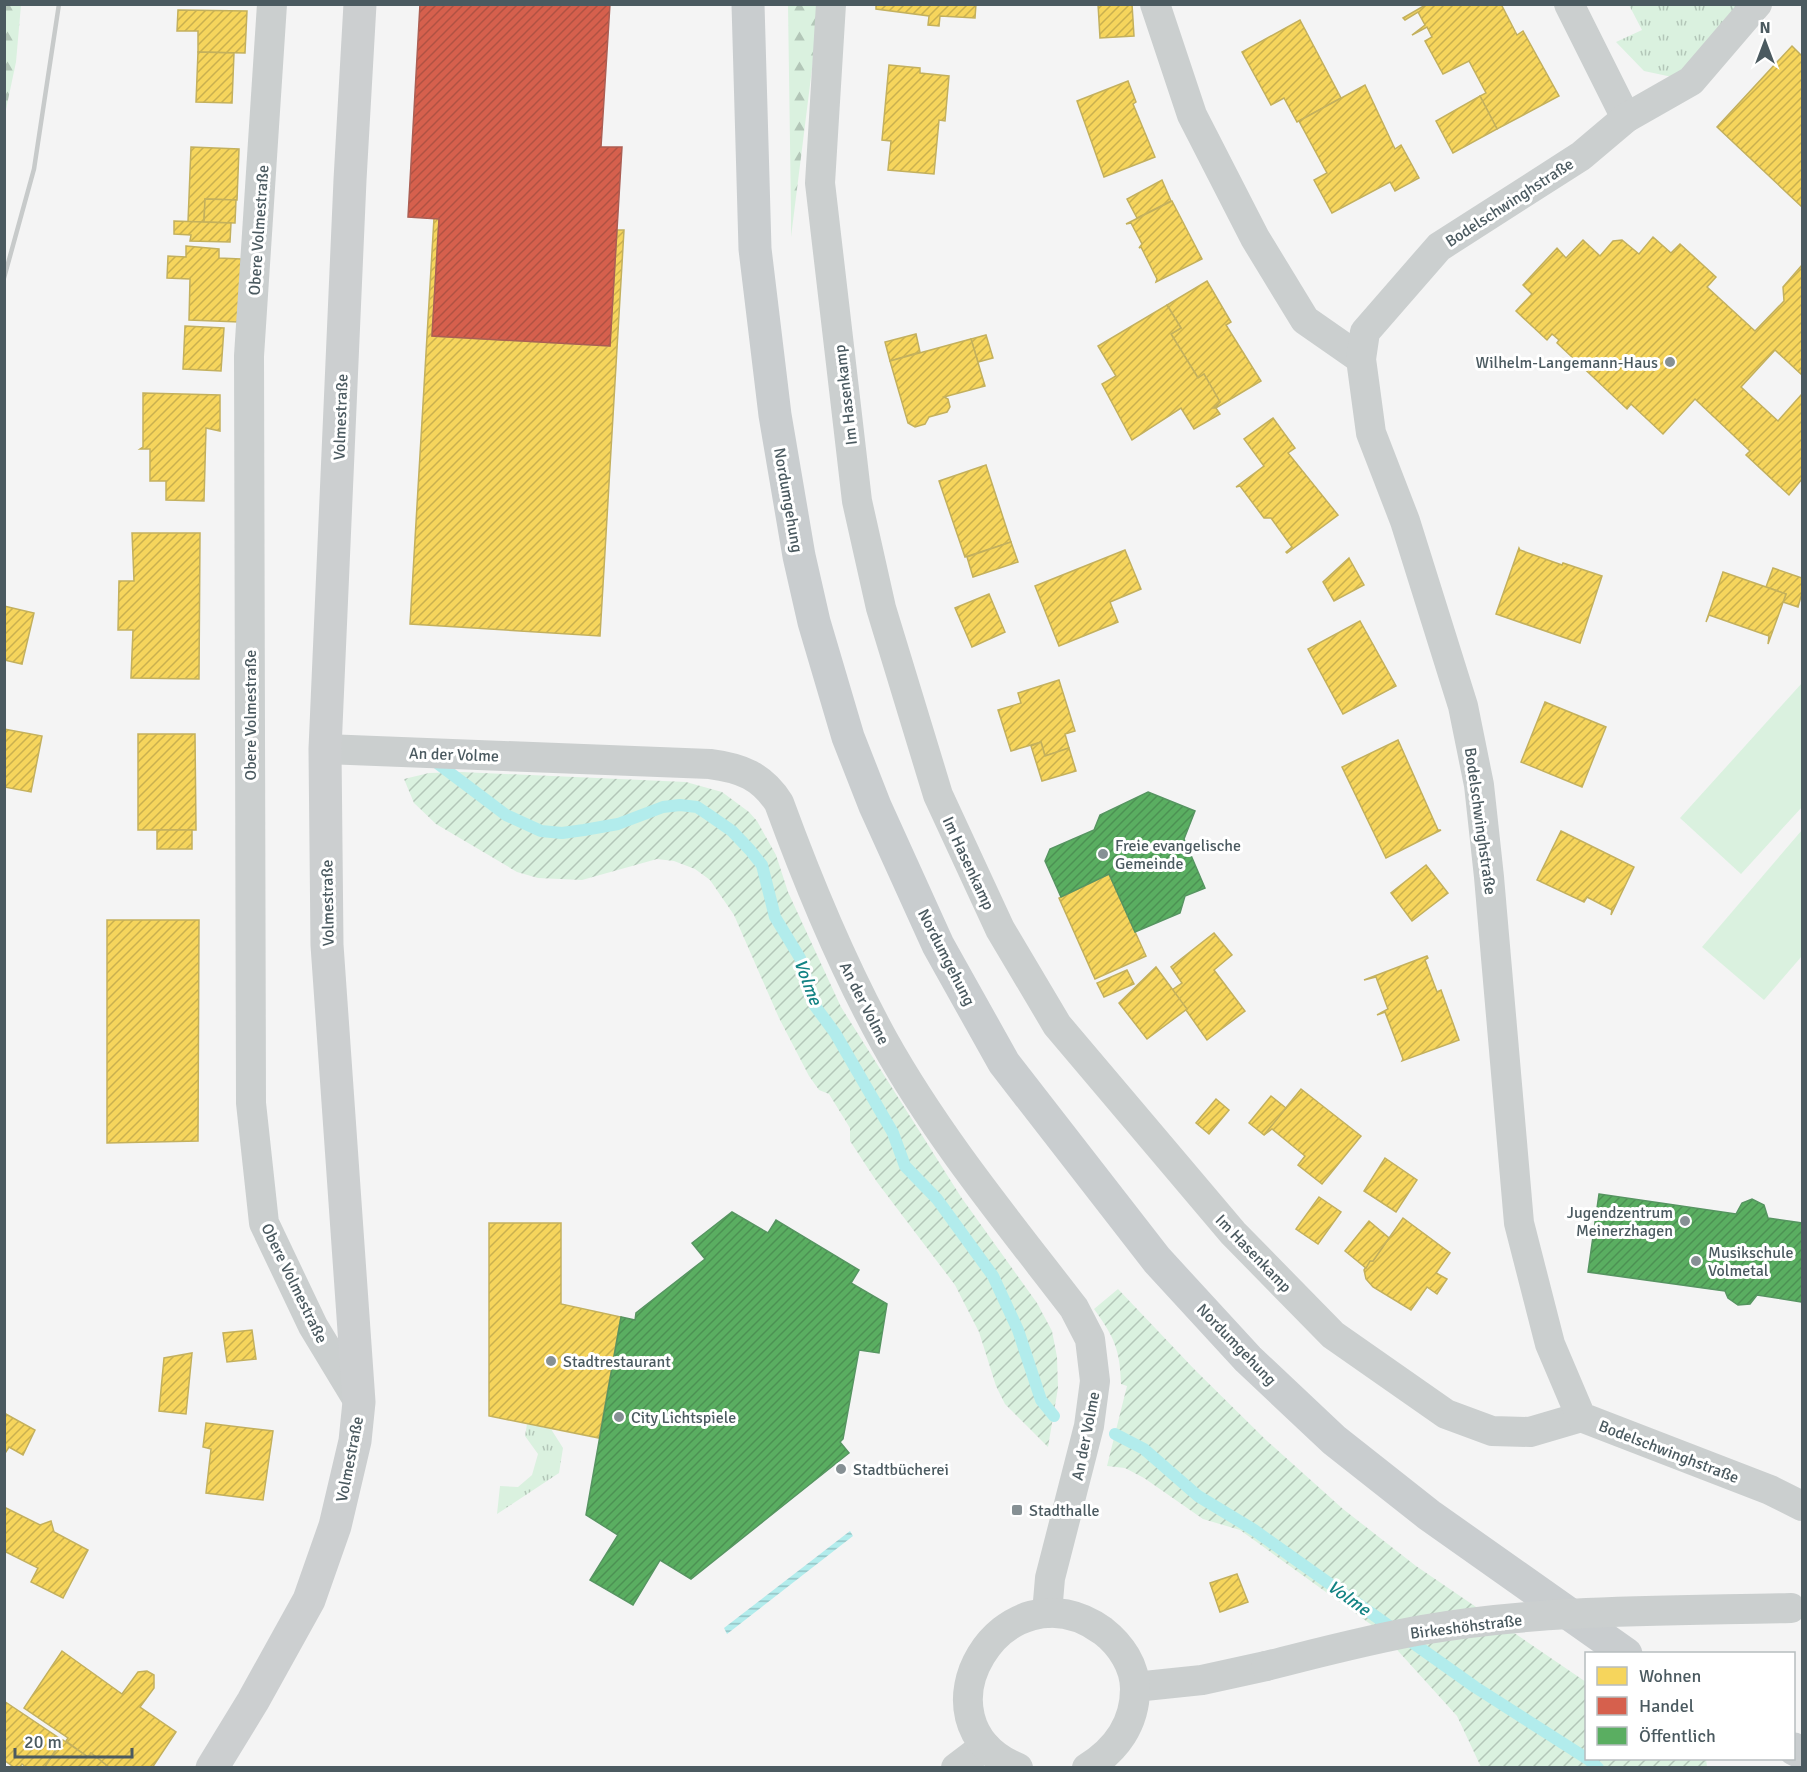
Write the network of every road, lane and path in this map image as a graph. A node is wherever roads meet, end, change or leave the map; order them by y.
1 (272, 4) edge
2 (360, 4) edge
3 (748, 4) edge
4 (831, 4) edge
5 (1155, 4) edge
6 (1569, 4) edge
7 (1757, 4) edge
8 (1626, 118) junction
9 (1361, 359) junction
10 (325, 749) junction
11 (359, 1402) junction
12 (1581, 1417) junction
13 (1803, 1506) edge
14 (1797, 1607) edge
15 (1047, 1613) junction
16 (1625, 1652) edge
17 (1135, 1687) junction
18 (985, 1746) junction
19 (1107, 1763) edge
20 (212, 1767) edge
21 (956, 1767) edge
22 (1017, 1767) edge

1 - 11 street, Obere Volmestraße
2 - 10 main road, Volmestraße
3 - 16 main road, Nordumgehung
4 - 12 street, Im Hasenkamp
5 - 9 street
6 - 8 street
7 - 8 street, Bodelschwinghstraße
8 - 9 street, Bodelschwinghstraße
9 - 12 street, Bodelschwinghstraße
10 - 11 main road, Volmestraße
10 - 15 street, An der Volme
11 - 20 main road, Volmestraße
12 - 13 street, Bodelschwinghstraße
14 - 17 street, Birkeshöhstraße, bridge
15 - 17 street
15 - 18 street
17 - 19 street
18 - 21 street
18 - 22 street

